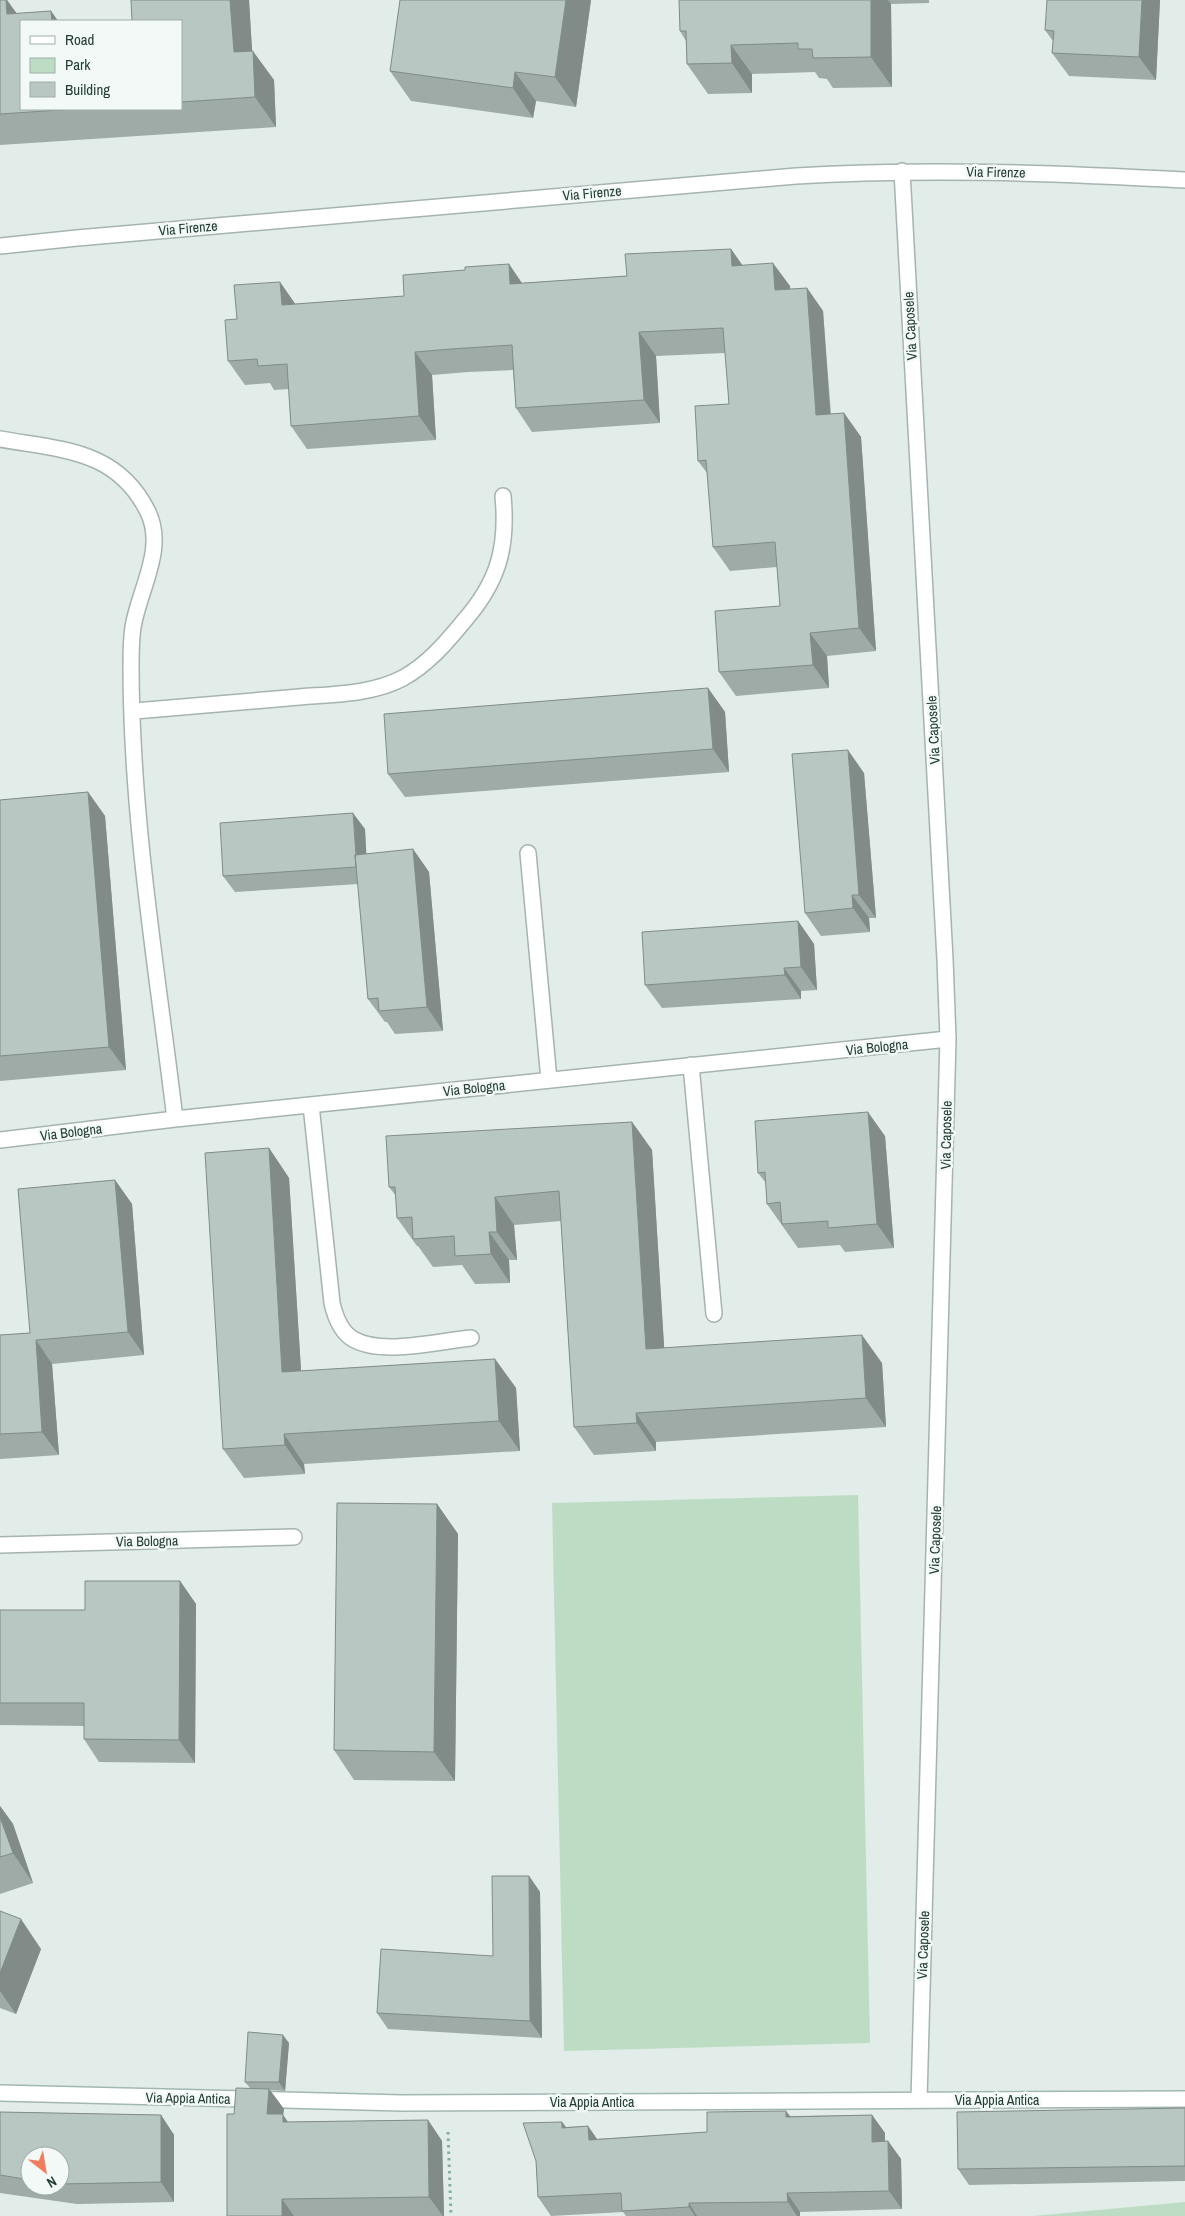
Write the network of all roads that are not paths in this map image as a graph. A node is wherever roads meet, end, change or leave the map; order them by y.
1 (902, 170) junction
2 (1185, 180) edge
3 (0, 246) edge
4 (0, 438) edge
5 (503, 496) dead end
6 (133, 711) junction
7 (528, 853) dead end
8 (948, 1039) junction
9 (691, 1066) junction
10 (549, 1080) junction
11 (312, 1105) junction
12 (175, 1120) junction
13 (0, 1140) edge
14 (714, 1314) dead end
15 (471, 1338) dead end
16 (294, 1537) dead end
17 (0, 1545) edge
18 (0, 2093) edge
19 (1185, 2099) edge
20 (919, 2100) junction

1 - 2 street, Via Firenze
1 - 3 street, Via Firenze
1 - 8 street, Via Caposele
4 - 6 street
5 - 6 street
6 - 12 street
7 - 10 street
8 - 9 street, Via Bologna
8 - 20 street, Via Caposele
9 - 10 street, Via Bologna
9 - 14 street
10 - 11 street, Via Bologna
11 - 12 street, Via Bologna
11 - 15 street
12 - 13 street, Via Bologna
16 - 17 street, Via Bologna
18 - 20 street, Via Appia Antica
19 - 20 street, Via Appia Antica

